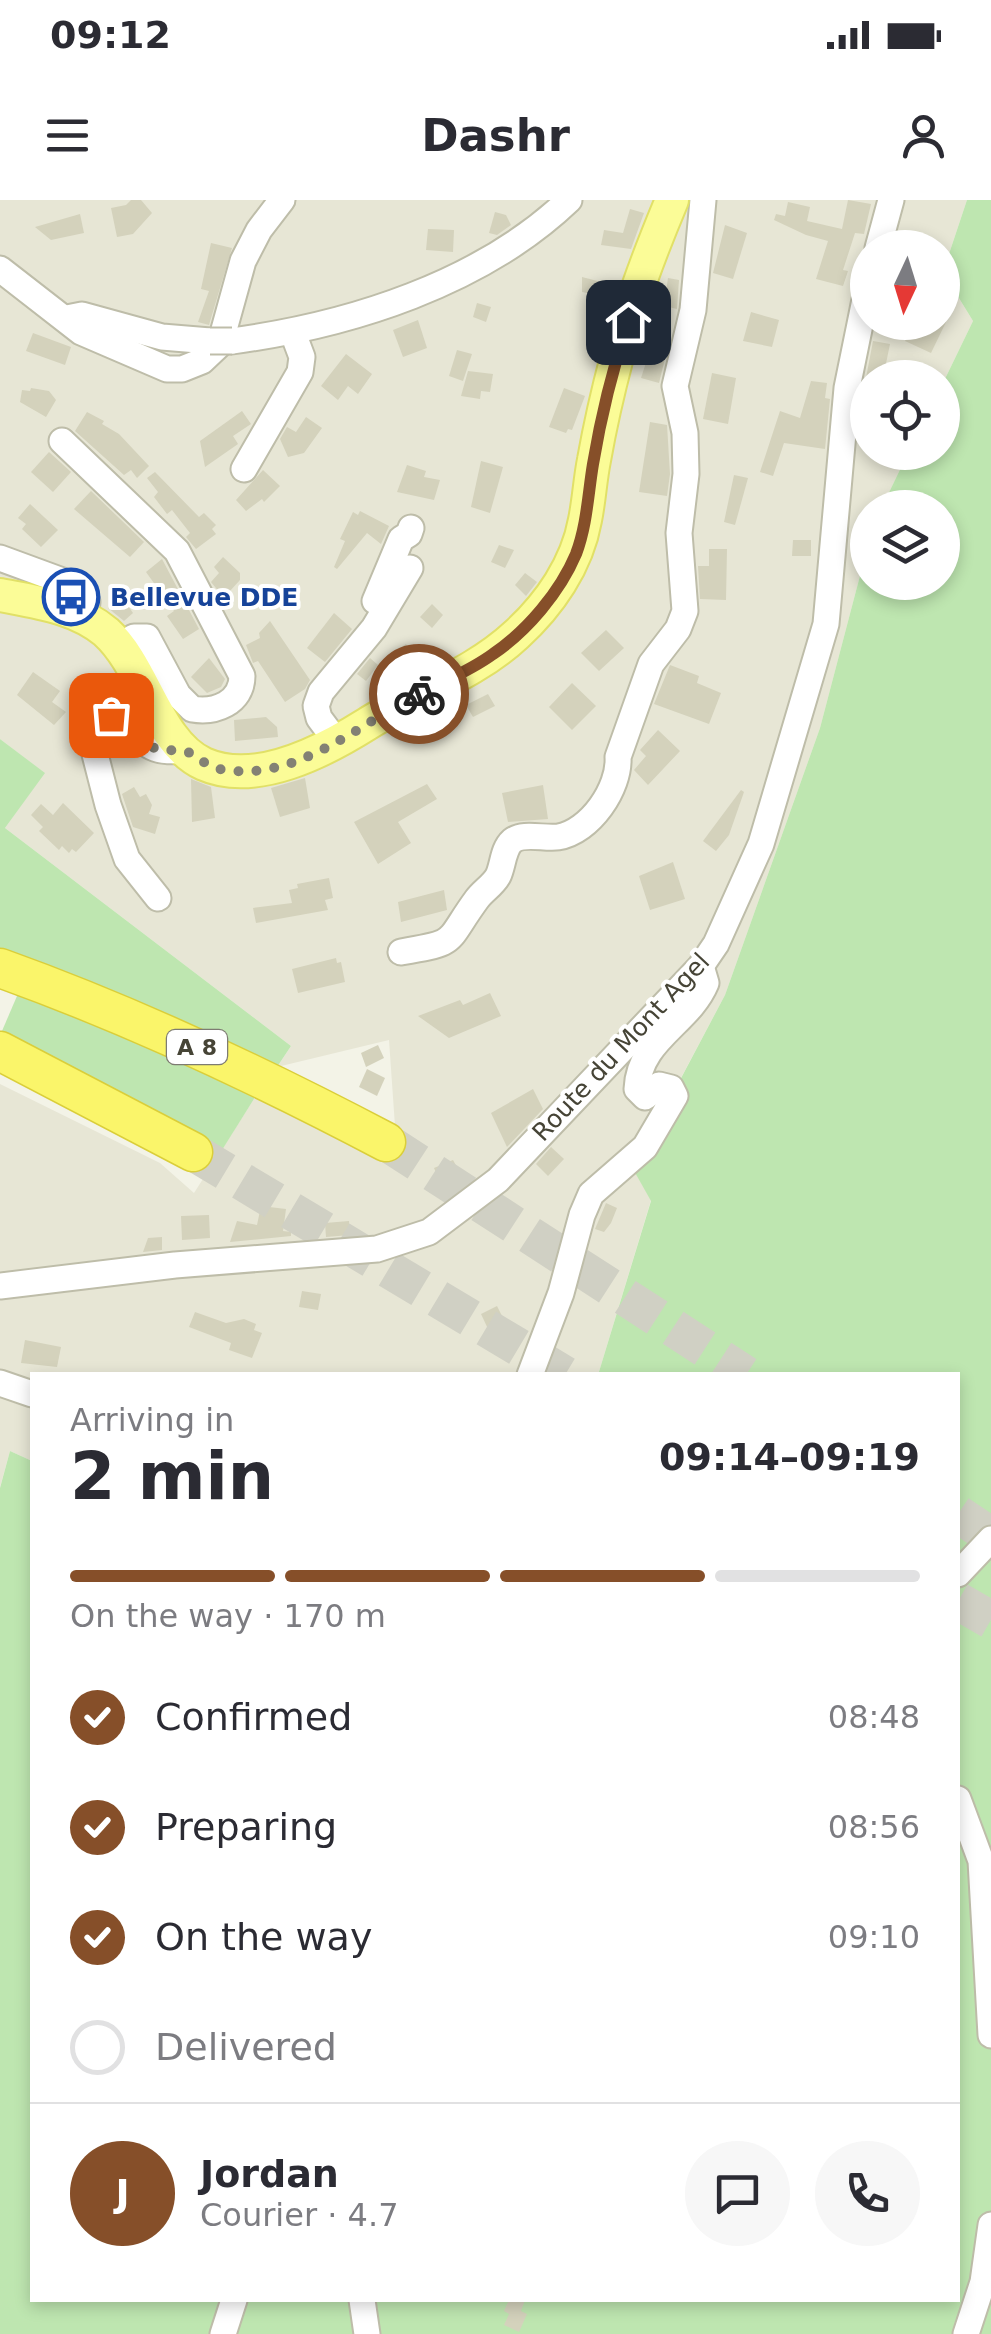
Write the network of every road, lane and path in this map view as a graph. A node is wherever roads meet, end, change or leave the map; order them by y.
1 (282, 200) edge
2 (569, 200) edge
3 (672, 200) edge
4 (704, 200) edge
5 (891, 200) edge
6 (883, 230) edge
7 (5, 275) edge
8 (62, 318) junction
9 (293, 333) junction
10 (856, 340) edge
11 (62, 440) dead end
12 (244, 468) dead end
13 (411, 528) dead end
14 (0, 558) edge
15 (410, 568) dead end
16 (0, 595) edge
17 (86, 620) junction
18 (374, 628) junction
19 (119, 646) junction
20 (337, 742) junction
21 (184, 750) junction
22 (158, 898) dead end
23 (400, 952) dead end
24 (701, 966) junction
25 (0, 968) edge
26 (0, 1050) edge
27 (386, 1142) tunnel mouth
28 (193, 1152) tunnel mouth
29 (0, 1286) edge
30 (531, 1372) edge
31 (0, 1383) edge
32 (30, 1393) edge
33 (991, 1539) edge
34 (960, 1572) edge
35 (960, 1804) edge
36 (991, 2036) edge
37 (991, 2225) edge
38 (233, 2302) edge
39 (362, 2302) edge
40 (223, 2334) edge
41 (366, 2334) edge
42 (966, 2334) edge

1 - 8 street
2 - 9 street
3 - 20 main road
4 - 23 street
5 - 6 street
7 - 8 street
8 - 9 street
9 - 12 street
10 - 24 street, Route du Mont Agel
11 - 19 street
13 - 18 street
14 - 17 street
15 - 18 street
16 - 17 main road
17 - 19 main road
18 - 20 street
19 - 21 main road
20 - 21 main road
21 - 22 street
24 - 29 street, Route du Mont Agel
24 - 30 street
25 - 27 highway, A 8
26 - 28 highway
31 - 32 street
33 - 34 street
35 - 36 street
37 - 42 street
38 - 40 street
39 - 41 street

